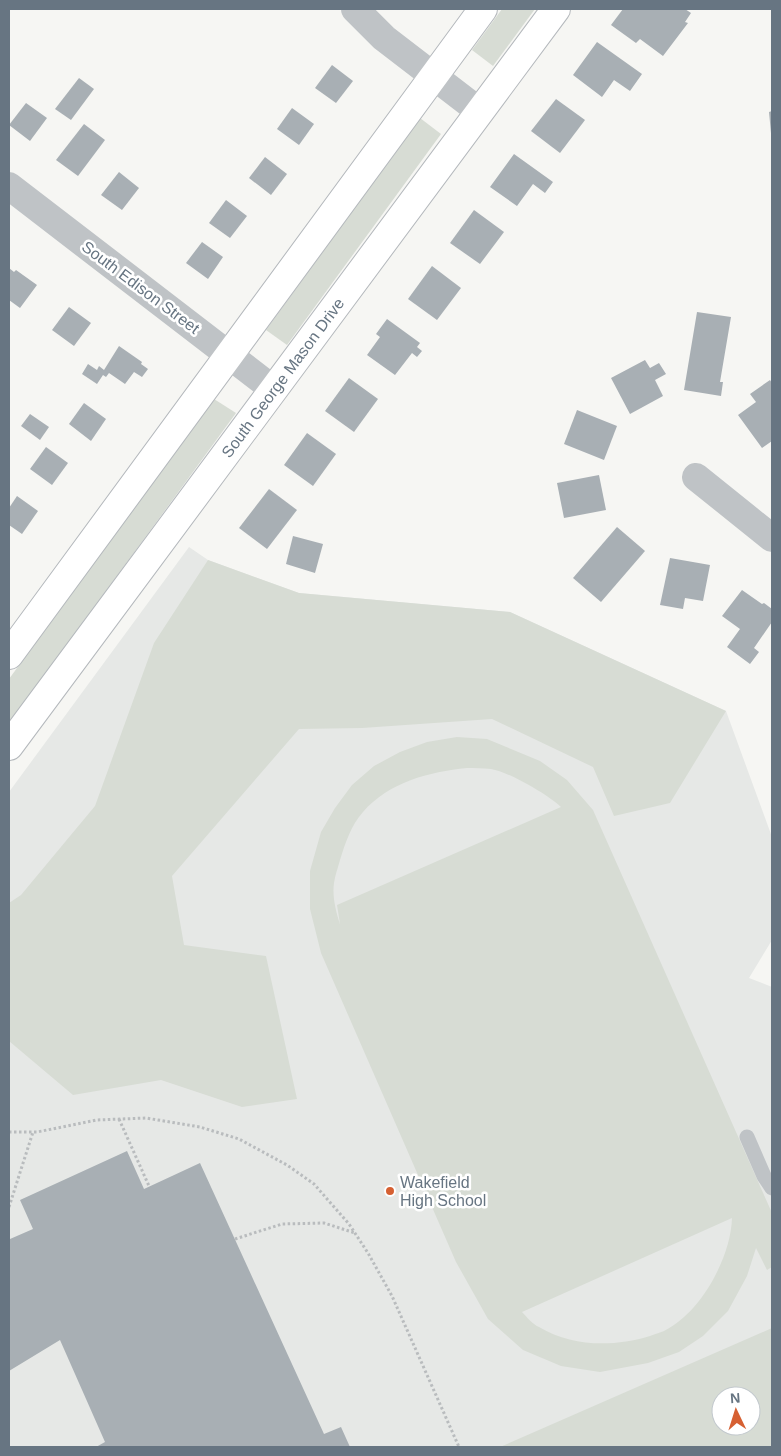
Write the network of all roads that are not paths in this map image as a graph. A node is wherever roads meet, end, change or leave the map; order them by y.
1 (355, 9) edge
2 (483, 9) edge
3 (556, 9) edge
4 (434, 76) junction
5 (479, 112) junction
6 (9, 186) edge
7 (229, 355) junction
8 (273, 389) junction
9 (696, 478) dead end
10 (772, 538) edge
11 (9, 655) edge
12 (9, 746) edge
13 (747, 1137) dead end
14 (772, 1188) edge

1 - 4 street
2 - 4 main road
3 - 5 main road, South George Mason Drive
4 - 5 street
4 - 7 main road
5 - 8 main road, South George Mason Drive
6 - 7 street, South Edison Street
7 - 8 street, South Edison Street
7 - 11 main road
8 - 12 main road, South George Mason Drive
9 - 10 street
13 - 14 lane

